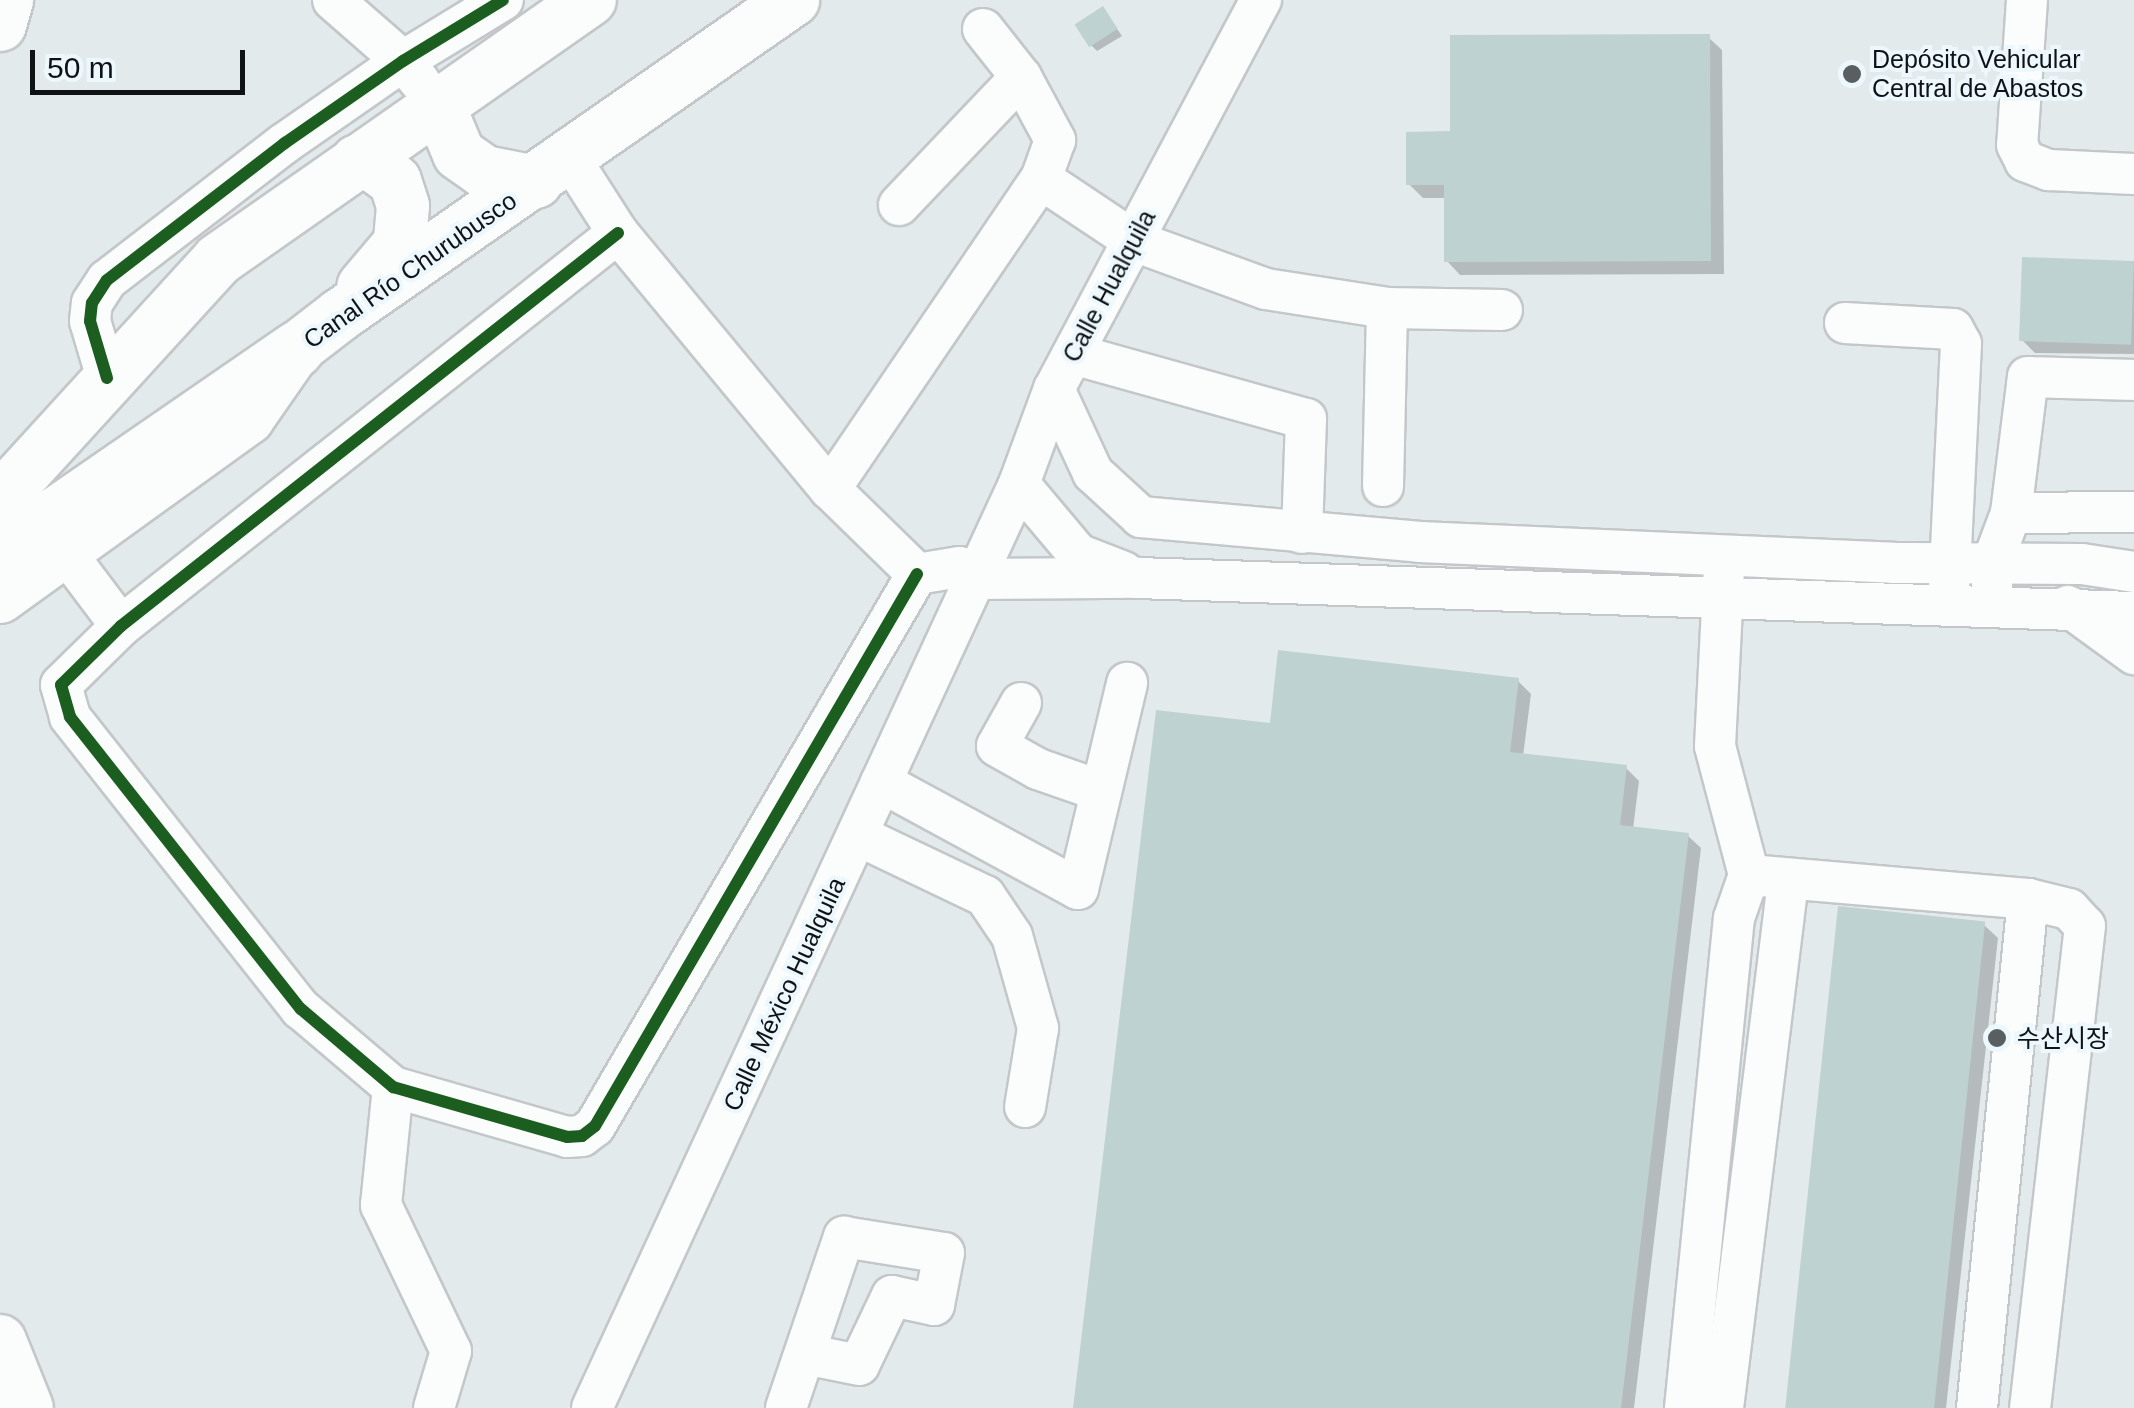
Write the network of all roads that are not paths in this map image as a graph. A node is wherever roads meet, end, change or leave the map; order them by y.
1 (7, 0) edge
2 (333, 0) edge
3 (503, 0) edge
4 (590, 0) edge
5 (793, 0) edge
6 (1262, 0) edge
7 (2027, 0) edge
8 (0, 24) edge
9 (983, 29) dead end
10 (403, 61) junction
11 (1021, 77) junction
12 (438, 104) junction
13 (358, 161) junction
14 (553, 170) junction
15 (2134, 174) edge
16 (1041, 179) junction
17 (900, 205) dead end
18 (618, 233) junction
19 (1134, 241) junction
20 (1388, 308) junction
21 (1502, 310) dead end
22 (340, 315) junction
23 (1845, 323) dead end
24 (296, 349) joint
25 (1063, 371) junction
26 (107, 378) junction
27 (2134, 380) edge
28 (1019, 484) junction
29 (1384, 486) dead end
30 (830, 488) junction
31 (2134, 512) edge
32 (2011, 513) junction
33 (36, 524) edge
34 (1302, 533) junction
35 (1473, 544) junction
36 (0, 553) edge
37 (1724, 556) junction
38 (1992, 564) junction
39 (2134, 572) edge
40 (916, 574) junction
41 (1138, 578) junction
42 (975, 579) junction
43 (1949, 583) junction
44 (1474, 588) junction
45 (1724, 596) junction
46 (0, 597) edge
47 (1992, 604) junction
48 (2068, 606) junction
49 (2134, 612) edge
50 (121, 626) junction
51 (2134, 654) edge
52 (1128, 684) dead end
53 (1021, 703) dead end
54 (882, 782) junction
55 (1102, 792) junction
56 (857, 835) junction
57 (1768, 878) junction
58 (2028, 899) junction
59 (394, 1087) junction
60 (1025, 1107) dead end
61 (0, 1341) edge
62 (806, 1354) dead end
63 (26, 1408) edge
64 (434, 1408) edge
65 (592, 1408) edge
66 (786, 1408) edge
67 (1685, 1408) edge
68 (1723, 1408) edge
69 (1977, 1408) edge
70 (2030, 1408) edge

1 - 8 main road
2 - 10 street
3 - 10 street
4 - 12 main road
5 - 14 main road, Canal Río Churubusco
6 - 19 street, Calle Hualquila
7 - 15 street
9 - 11 street
10 - 12 street
10 - 26 street
11 - 16 street
11 - 17 street
12 - 13 main road
12 - 14 main road
13 - 22 main road
13 - 26 main road
14 - 18 street
14 - 22 main road, Canal Río Churubusco
16 - 19 street
16 - 30 street
18 - 30 street
18 - 50 street
19 - 20 street
19 - 25 street, Calle Hualquila
20 - 21 street
20 - 29 street
22 - 24 main road, Canal Río Churubusco
23 - 43 street
24 - 33 highway
25 - 28 street, Calle Hualquila
25 - 34 street
25 - 34 street
26 - 33 main road
27 - 32 street
28 - 41 street
28 - 42 street, Calle Hualquila
30 - 40 street
31 - 32 street
32 - 38 street
33 - 36 highway
33 - 46 main road
33 - 50 street
34 - 35 street
35 - 37 street
35 - 44 street
37 - 43 street
37 - 45 street
38 - 39 street
38 - 43 street
38 - 47 street
40 - 42 street
40 - 59 street
41 - 42 street
41 - 44 street
42 - 54 street, Calle México Hualquila
43 - 45 street
43 - 47 street
44 - 45 street
45 - 57 street
47 - 48 street
48 - 49 street
48 - 51 street
50 - 59 street
52 - 55 street
53 - 55 street
54 - 55 street
54 - 56 street, Calle México Hualquila
56 - 60 street
56 - 65 street, Calle México Hualquila
57 - 58 street
57 - 67 street
57 - 68 street
58 - 69 street
58 - 70 street
59 - 64 street
61 - 63 main road
62 - 66 street

